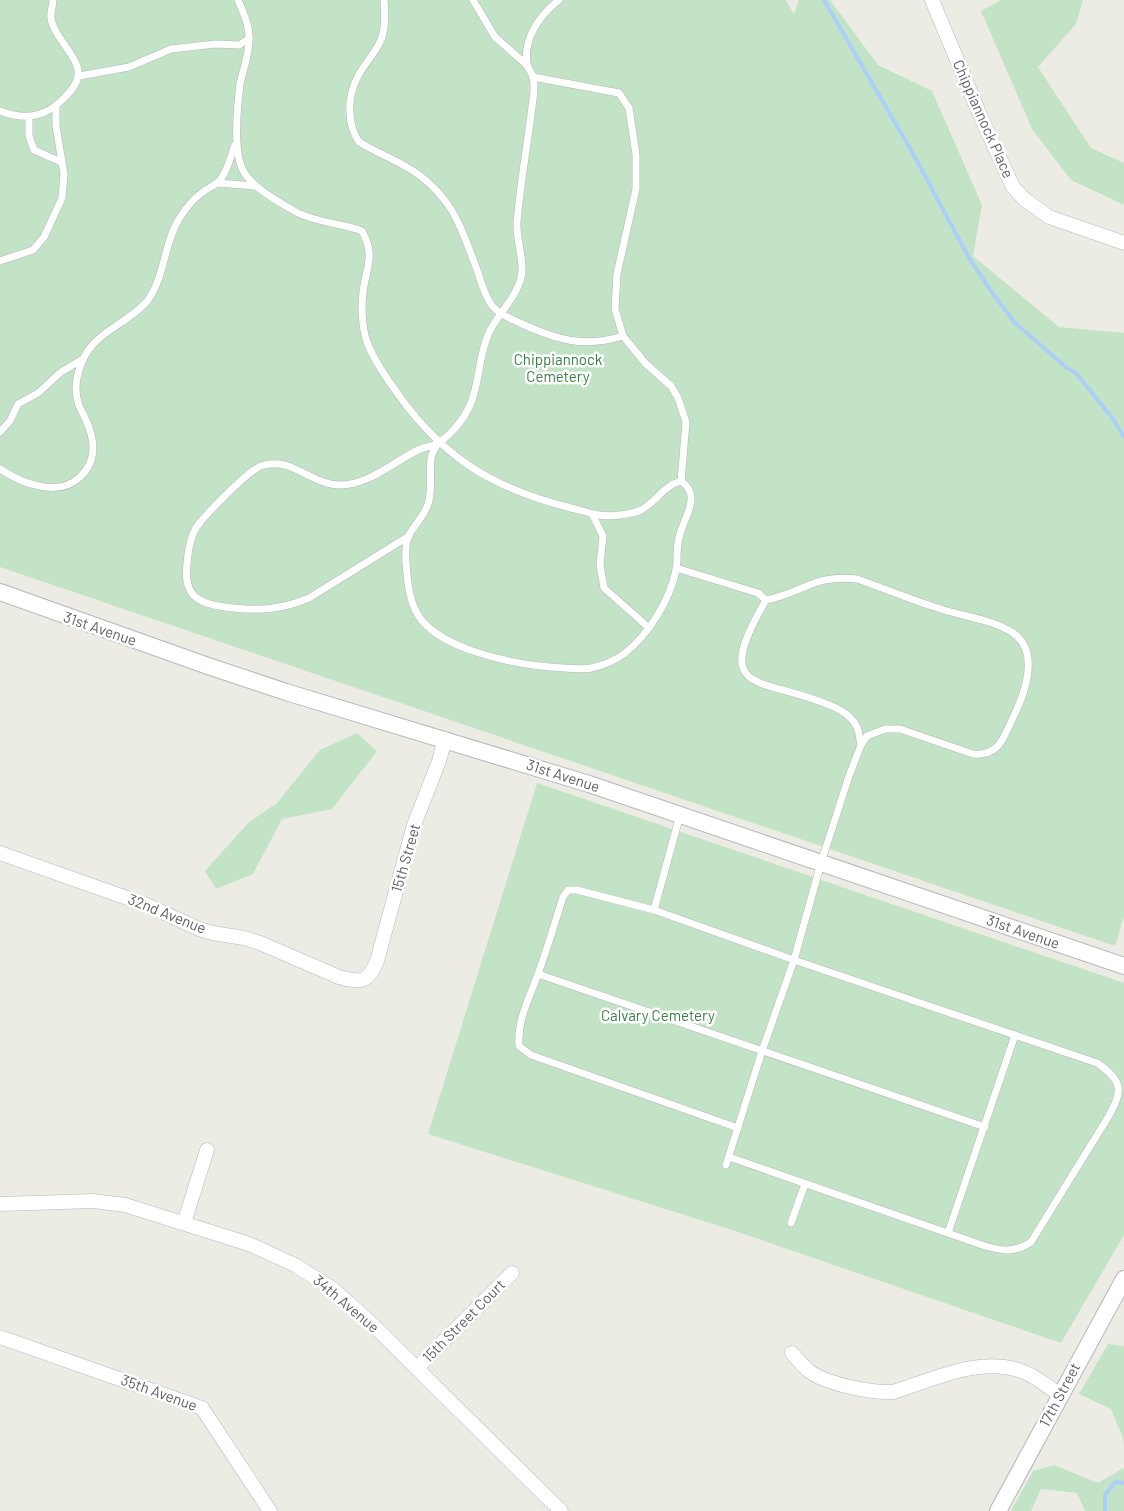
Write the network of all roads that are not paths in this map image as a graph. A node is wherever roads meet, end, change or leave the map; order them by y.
1 (53, 0) edge
2 (238, 0) edge
3 (384, 0) edge
4 (473, 0) edge
5 (559, 0) edge
6 (932, 0) edge
7 (249, 39) junction
8 (527, 65) junction
9 (79, 76) junction
10 (533, 77) junction
11 (56, 107) junction
12 (0, 111) edge
13 (28, 117) junction
14 (237, 140) junction
15 (61, 162) junction
16 (217, 183) junction
17 (255, 186) junction
18 (1124, 243) edge
19 (0, 261) edge
20 (501, 313) junction
21 (623, 336) junction
22 (82, 359) junction
23 (0, 432) edge
24 (438, 443) junction
25 (0, 469) edge
26 (681, 481) junction
27 (592, 514) junction
28 (409, 536) junction
29 (676, 568) junction
30 (0, 592) edge
31 (766, 600) junction
32 (648, 627) junction
33 (445, 739) junction
34 (861, 745) junction
35 (680, 815) junction
36 (0, 853) edge
37 (821, 862) junction
38 (654, 910) junction
39 (794, 960) junction
40 (1124, 966) edge
41 (538, 974) junction
42 (368, 978) joint
43 (1016, 1035) junction
44 (762, 1051) junction
45 (986, 1126) junction
46 (738, 1128) junction
47 (207, 1150) dead end
48 (729, 1157) junction
49 (726, 1165) dead end
50 (805, 1184) junction
51 (0, 1204) edge
52 (184, 1223) junction
53 (792, 1223) dead end
54 (948, 1233) junction
55 (512, 1273) dead end
56 (1124, 1279) edge
57 (0, 1337) edge
58 (792, 1353) dead end
59 (417, 1368) junction
60 (1060, 1395) junction
61 (270, 1511) edge
62 (561, 1511) edge
63 (998, 1511) edge

1 - 9 lane
2 - 7 lane
3 - 20 lane
4 - 8 lane
5 - 8 lane
6 - 18 street, Chippiannock Place
7 - 9 lane
7 - 14 lane
8 - 10 lane
9 - 11 lane
10 - 20 lane
10 - 21 lane
11 - 13 lane
11 - 15 lane
12 - 13 lane
13 - 15 lane
14 - 16 lane
14 - 17 lane
15 - 19 lane
16 - 17 lane
16 - 22 lane
17 - 24 lane
20 - 21 lane
20 - 24 lane
21 - 26 lane
22 - 23 lane
22 - 25 lane
24 - 27 lane
24 - 28 lane
24 - 28 lane
26 - 27 lane
26 - 29 lane
27 - 32 lane
28 - 32 lane
29 - 31 lane
29 - 32 lane
30 - 33 street, 31st Avenue
31 - 34 lane
31 - 34 lane
33 - 35 street, 31st Avenue
33 - 42 street, 15th Street
34 - 37 lane
35 - 37 street, 31st Avenue
35 - 38 lane
36 - 42 street, 32nd Avenue
37 - 39 lane
37 - 40 street, 31st Avenue
38 - 39 lane
38 - 41 lane
39 - 43 lane
39 - 44 lane
41 - 44 lane
41 - 46 lane
43 - 45 lane
43 - 54 lane
44 - 45 lane
44 - 46 lane
45 - 54 lane
46 - 48 lane
47 - 52 street
48 - 49 lane
48 - 50 lane
50 - 53 lane
50 - 54 lane
51 - 52 street, 34th Avenue
52 - 59 street, 34th Avenue
55 - 59 street, 15th Street Court
56 - 60 street, 17th Street
57 - 61 street, 35th Avenue
58 - 60 street
59 - 62 street, 34th Avenue
60 - 63 street, 17th Street

